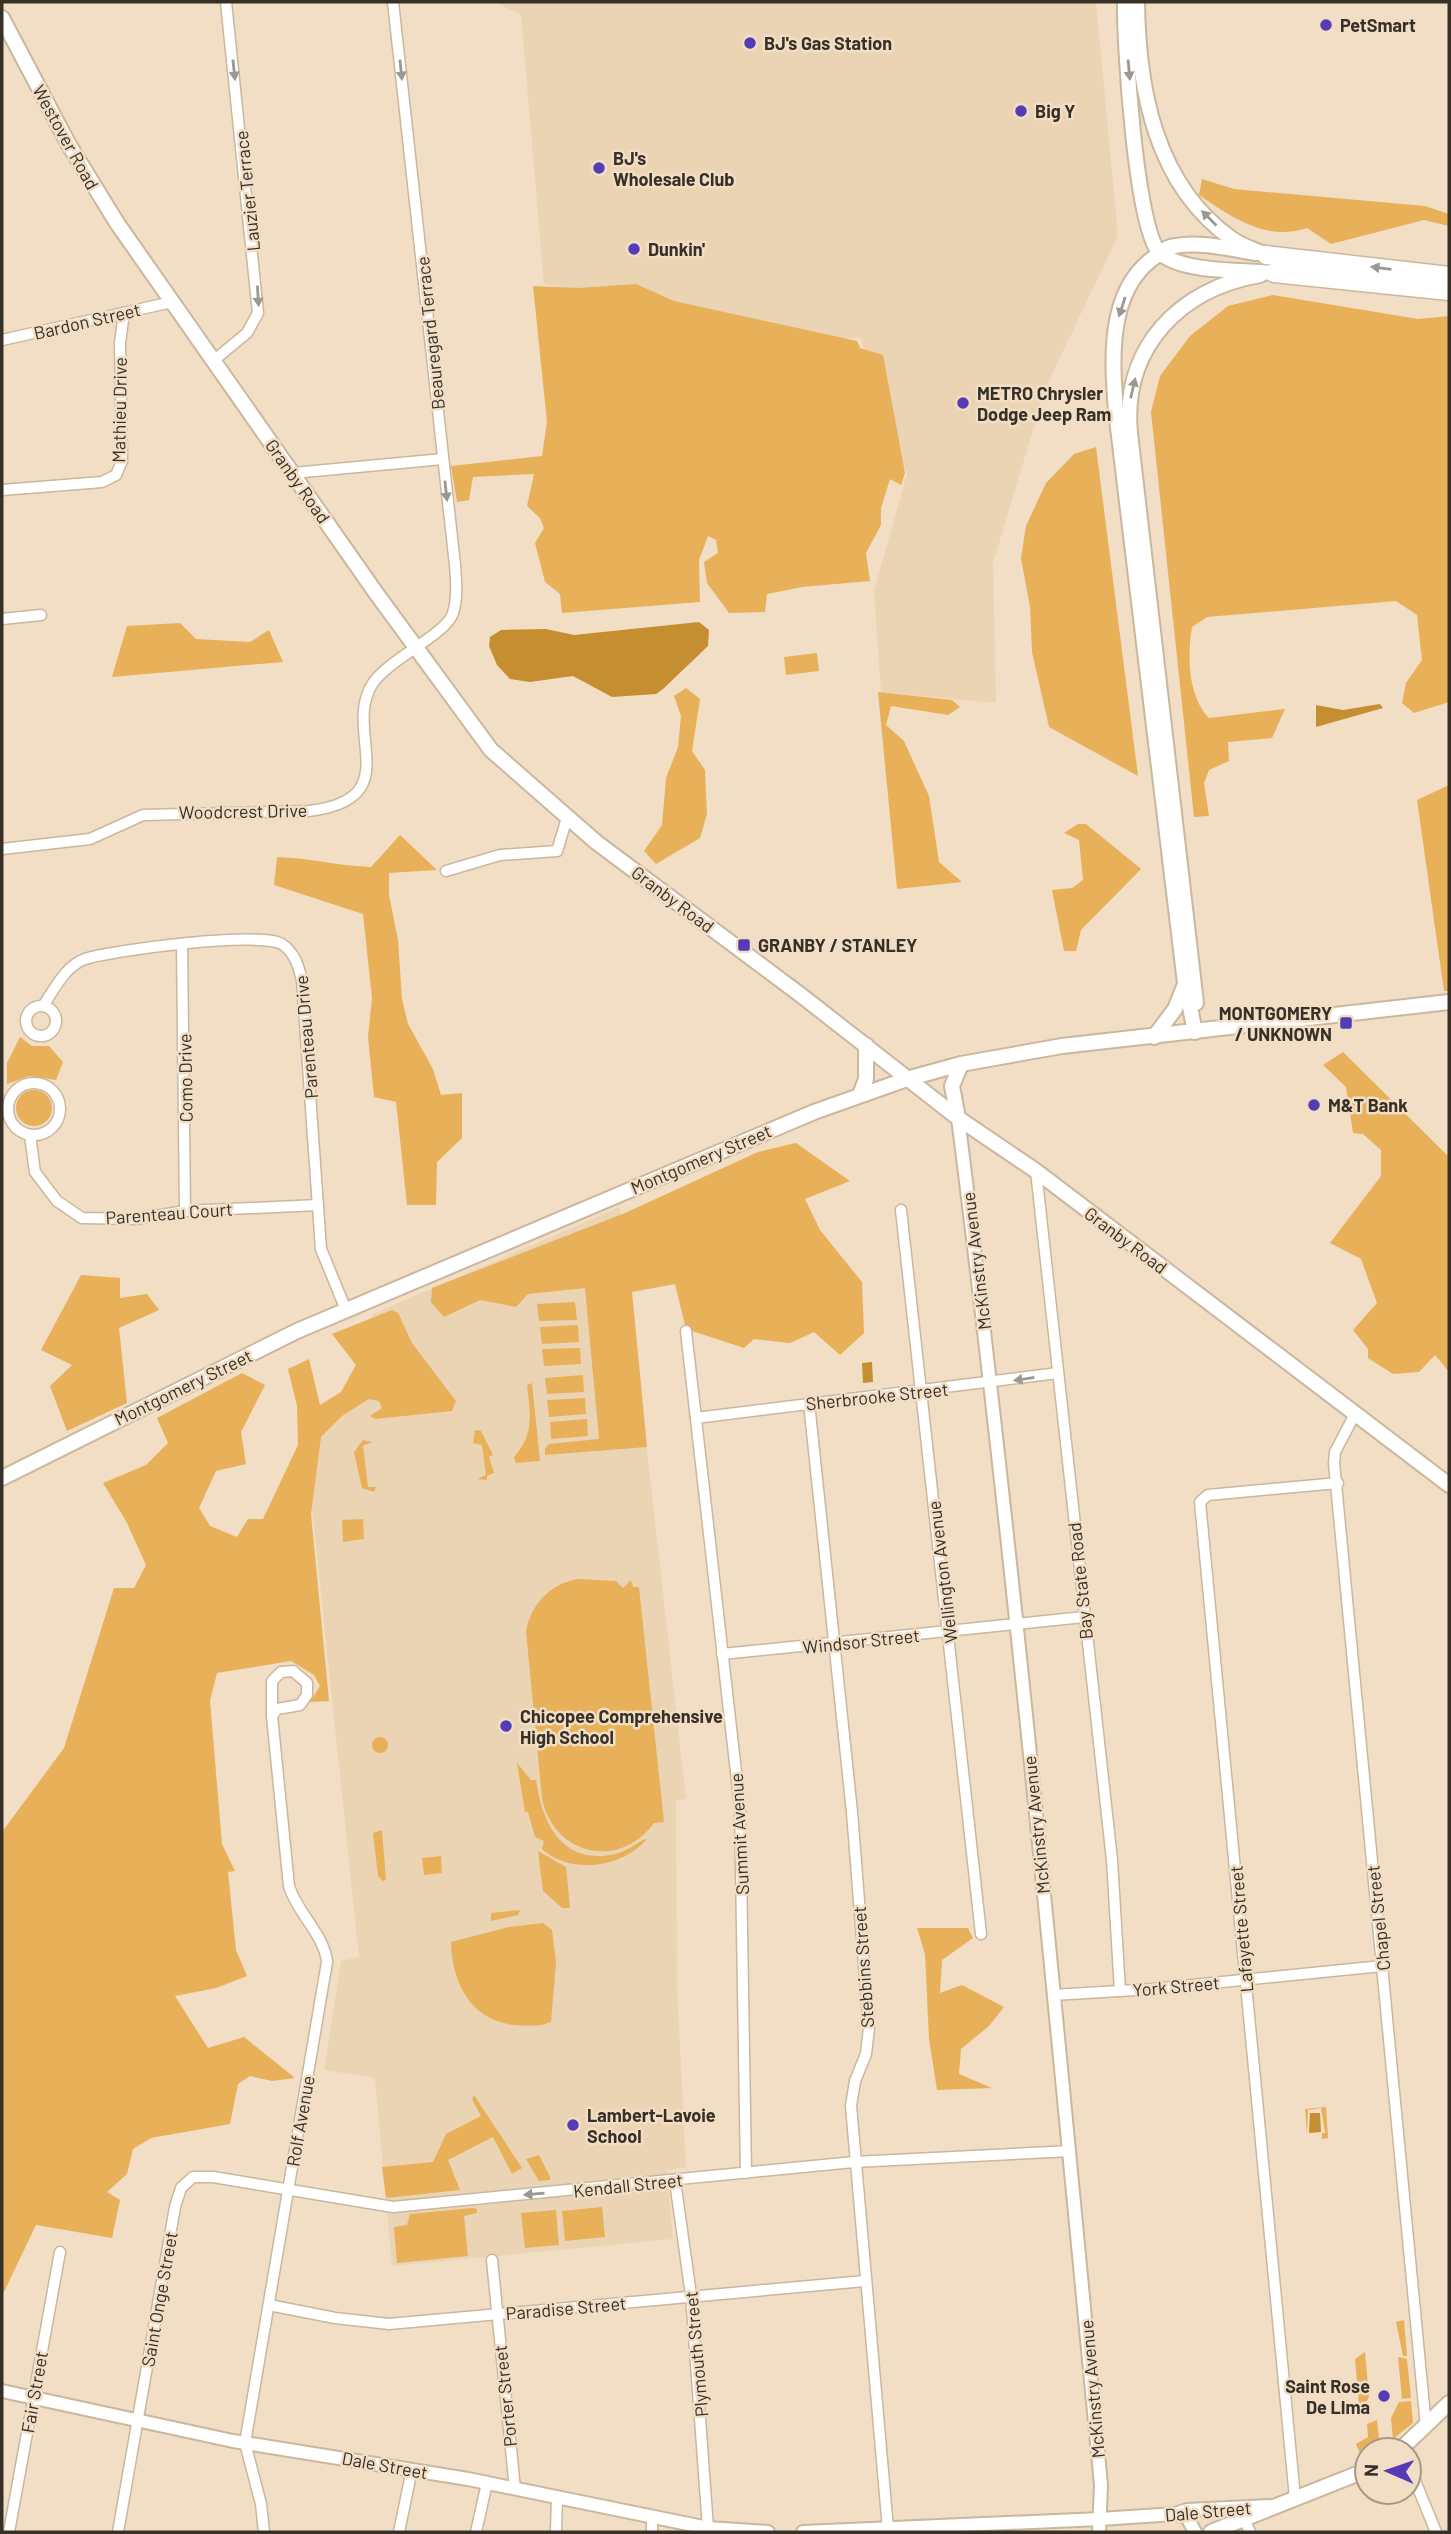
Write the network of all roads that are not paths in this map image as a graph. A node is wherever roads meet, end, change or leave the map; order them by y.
1 (226, 2) edge
2 (393, 2) edge
3 (1125, 2) edge
4 (1138, 2) edge
5 (3, 25) edge
6 (137, 252) joint
7 (1160, 253) junction
8 (1266, 255) junction
9 (1274, 273) junction
10 (1449, 276) edge
11 (1449, 291) edge
12 (172, 302) junction
13 (124, 313) junction
14 (2, 340) edge
15 (213, 361) junction
16 (443, 459) junction
17 (293, 473) junction
18 (2, 490) edge
19 (41, 615) dead end
20 (2, 619) edge
21 (415, 645) junction
22 (567, 818) junction
23 (2, 849) edge
24 (446, 871) dead end
25 (181, 944) junction
26 (1185, 983) junction
27 (1449, 1003) edge
28 (43, 1006) dead end
29 (1195, 1032) junction
30 (1154, 1037) junction
31 (866, 1045) junction
32 (961, 1064) junction
33 (910, 1078) junction
34 (860, 1095) junction
35 (958, 1118) junction
36 (30, 1135) junction
37 (1036, 1171) junction
38 (318, 1205) junction
39 (901, 1210) dead end
40 (185, 1211) junction
41 (346, 1310) junction
42 (686, 1331) dead end
43 (1058, 1373) junction
44 (990, 1384) junction
45 (921, 1391) junction
46 (809, 1403) junction
47 (1355, 1414) junction
48 (696, 1418) junction
49 (2, 1478) edge
50 (1338, 1483) junction
51 (1449, 1485) edge
52 (1084, 1617) junction
53 (1016, 1625) junction
54 (949, 1631) junction
55 (835, 1644) junction
56 (722, 1654) junction
57 (272, 1716) junction
58 (981, 1934) dead end
59 (1382, 1966) junction
60 (1246, 1979) junction
61 (1120, 1991) junction
62 (1053, 1995) junction
63 (1070, 2151) junction
64 (854, 2162) junction
65 (746, 2173) junction
66 (189, 2179) joint
67 (675, 2181) junction
68 (288, 2189) junction
69 (60, 2252) dead end
70 (492, 2260) dead end
71 (865, 2281) junction
72 (691, 2295) junction
73 (269, 2305) junction
74 (497, 2314) junction
75 (2, 2391) edge
76 (32, 2398) junction
77 (1449, 2403) edge
78 (138, 2422) junction
79 (1426, 2427) junction
80 (1416, 2436) edge
81 (245, 2442) junction
82 (412, 2469) junction
83 (1353, 2475) edge
84 (487, 2483) junction
85 (515, 2489) junction
86 (557, 2498) junction
87 (1295, 2498) junction
88 (1423, 2500) edge
89 (1278, 2505) junction
90 (1175, 2514) junction
91 (652, 2518) junction
92 (1099, 2526) edge
93 (1247, 2526) edge
94 (708, 2528) junction
95 (888, 2529) junction
96 (9, 2532) edge
97 (118, 2532) edge
98 (264, 2532) edge
99 (399, 2532) edge
100 (476, 2532) edge
101 (556, 2532) edge
102 (652, 2532) edge
103 (768, 2532) edge
104 (803, 2532) edge
105 (1195, 2532) edge
106 (1211, 2532) edge
107 (1436, 2532) edge

1 -> 15 street, Lauzier Terrace
2 -> 16 street, Beauregard Terrace
3 -> 7 main road
8 -> 4 main road
5 - 6 main road, Westover Road
6 - 12 main road, Granby Road
7 - 8 main road
7 - 9 main road
7 -> 26 main road
10 -> 8 highway
9 - 11 highway
29 -> 9 main road
12 - 13 street, Bardon Street
12 - 15 main road, Granby Road
13 - 14 street, Bardon Street
13 - 18 street, Mathieu Drive
15 - 17 main road, Granby Road
16 - 17 street
16 -> 21 street, Beauregard Terrace
17 - 21 main road, Granby Road
19 - 20 street
21 - 22 main road, Granby Road
21 - 23 street, Woodcrest Drive
22 - 24 street
22 - 31 main road, Granby Road
25 - 28 street, Parenteau Drive
25 - 38 street, Parenteau Drive
25 - 40 street, Como Drive
26 - 29 main road
26 - 30 main road
27 - 29 main road, Montgomery Street
29 - 30 main road, Montgomery Street
30 - 32 main road, Montgomery Street
31 - 33 main road, Granby Road
31 - 34 main road
32 - 33 main road, Montgomery Street
32 - 35 main road
33 - 34 main road, Montgomery Street
33 - 35 main road, Granby Road
34 - 41 main road, Montgomery Street
35 - 37 main road, Granby Road
35 - 44 street, McKinstry Avenue
36 - 36 street
36 - 40 street, Parenteau Court
37 - 43 street, Bay State Road
37 - 47 main road, Granby Road
38 - 40 street, Parenteau Court
38 - 41 street, Parenteau Drive
39 - 45 street, Wellington Avenue
41 - 49 main road, Montgomery Street
42 - 48 street, Summit Avenue
43 -> 44 street, Sherbrooke Street
43 - 52 street, Bay State Road
44 - 45 street, Sherbrooke Street
44 - 53 street, McKinstry Avenue
45 - 46 street, Sherbrooke Street
45 - 54 street, Wellington Avenue
46 - 48 street, Sherbrooke Street
46 - 55 street, Stebbins Street
47 - 50 street, Chapel Street
47 - 51 main road, Granby Road
48 - 56 street, Summit Avenue
50 - 59 street, Chapel Street
50 - 60 street, Lafayette Street
52 - 53 street, Windsor Street
52 - 61 street, Bay State Road
53 - 54 street, Windsor Street
53 - 62 street, McKinstry Avenue
54 - 55 street, Windsor Street
54 - 58 street, Wellington Avenue
55 - 56 street, Windsor Street
55 - 64 street, Stebbins Street
56 - 65 street, Summit Avenue
57 - 57 street, Rolf Avenue
57 - 68 street, Rolf Avenue
59 - 60 street, York Street
59 - 79 street, Chapel Street
60 - 61 street, York Street
60 - 87 street, Lafayette Street
61 - 62 street, York Street
62 - 63 street, McKinstry Avenue
63 - 64 street, Kendall Street
63 - 92 street, McKinstry Avenue
64 - 65 street, Kendall Street
64 - 71 street, Stebbins Street
65 - 67 street, Kendall Street
66 - 68 street, Kendall Street
66 - 78 street, Saint Onge Street
67 -> 68 street, Kendall Street
67 - 72 street, Plymouth Street
68 - 73 street, Rolf Avenue
69 - 76 street, Fair Street
70 - 74 street, Porter Street
71 - 72 street, Paradise Street
71 - 95 street, Stebbins Street
72 - 74 street, Paradise Street
72 - 94 street, Plymouth Street
73 - 74 street, Paradise Street
73 - 81 street, Rolf Avenue
74 - 85 street, Porter Street
75 - 76 street, Dale Street
76 - 78 street, Dale Street
76 - 96 street, Fair Street
77 - 79 main road
78 - 81 street, Dale Street
78 - 97 street, Saint Onge Street
79 - 80 main road
81 - 82 street, Dale Street
81 - 98 street, Rolf Avenue
82 - 84 street, Dale Street
82 - 99 street
83 - 87 main road
84 - 85 street, Dale Street
84 - 100 street
85 - 86 street, Dale Street
86 - 91 street, Dale Street
86 - 101 street
87 - 89 main road
88 - 107 street
89 - 90 street, Dale Street
89 - 93 main road
90 - 92 street, Dale Street
90 - 105 street
91 - 94 street, Dale Street
91 - 102 street
92 - 95 street, Dale Street
93 - 106 main road
94 - 103 street, Dale Street
95 - 104 street, Dale Street

